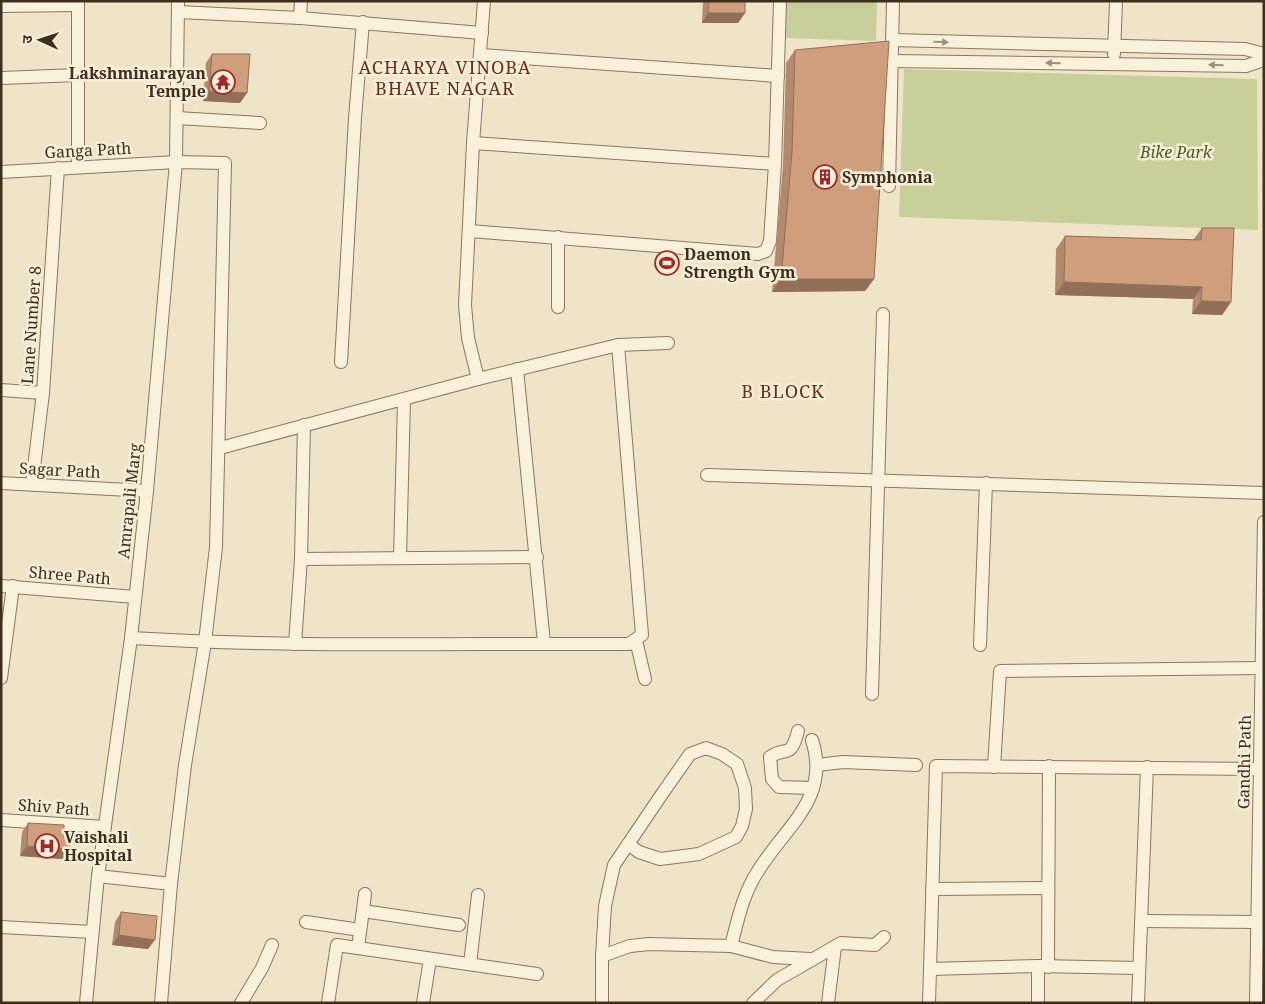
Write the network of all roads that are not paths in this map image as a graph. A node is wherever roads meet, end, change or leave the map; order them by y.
1 (301, 1) edge
2 (484, 1) edge
3 (780, 1) edge
4 (893, 1) edge
5 (1116, 1) edge
6 (78, 3) edge
7 (1, 6) edge
8 (178, 7) edge
9 (300, 18) junction
10 (364, 22) junction
11 (482, 33) junction
12 (892, 40) junction
13 (1114, 46) junction
14 (1264, 54) edge
15 (481, 56) junction
16 (1264, 60) edge
17 (892, 61) junction
18 (1114, 64) junction
19 (78, 75) junction
20 (778, 76) junction
21 (1, 78) edge
22 (177, 118) junction
23 (260, 123) dead end
24 (473, 143) junction
25 (176, 162) junction
26 (775, 164) junction
27 (78, 166) junction
28 (58, 168) junction
29 (1, 172) edge
30 (889, 186) dead end
31 (470, 231) junction
32 (558, 237) junction
33 (558, 307) dead end
34 (883, 314) dead end
35 (668, 343) dead end
36 (618, 346) junction
37 (341, 362) dead end
38 (517, 369) junction
39 (478, 379) junction
40 (1, 390) edge
41 (43, 393) junction
42 (404, 400) junction
43 (304, 425) junction
44 (220, 448) junction
45 (707, 475) dead end
46 (879, 479) junction
47 (1, 483) edge
48 (986, 483) junction
49 (32, 484) junction
50 (147, 491) junction
51 (1264, 493) edge
52 (1264, 522) edge
53 (537, 557) junction
54 (400, 558) junction
55 (301, 559) junction
56 (7, 586) edge
57 (135, 597) junction
58 (130, 638) junction
59 (636, 640) junction
60 (205, 642) junction
61 (544, 643) junction
62 (295, 644) junction
63 (980, 645) dead end
64 (1262, 668) junction
65 (1, 678) edge
66 (645, 679) dead end
67 (872, 694) dead end
68 (1262, 698) edge
69 (798, 730) dead end
70 (812, 740) dead end
71 (817, 764) junction
72 (916, 765) dead end
73 (1049, 766) junction
74 (994, 767) junction
75 (1147, 767) junction
76 (1260, 769) junction
77 (813, 788) junction
78 (1, 820) edge
79 (104, 827) junction
80 (628, 844) junction
81 (98, 876) junction
82 (171, 884) junction
83 (1048, 888) junction
84 (932, 889) junction
85 (366, 894) dead end
86 (478, 895) dead end
87 (363, 911) junction
88 (1142, 921) junction
89 (306, 922) dead end
90 (1257, 922) junction
91 (459, 925) dead end
92 (1, 927) edge
93 (360, 930) junction
94 (92, 932) junction
95 (884, 937) dead end
96 (272, 945) dead end
97 (730, 946) junction
98 (835, 947) junction
99 (358, 948) junction
100 (602, 956) junction
101 (430, 959) junction
102 (810, 959) junction
103 (470, 964) junction
104 (1043, 966) junction
105 (930, 968) junction
106 (1138, 968) junction
107 (537, 974) dead end
108 (86, 1003) edge
109 (161, 1003) edge
110 (241, 1003) edge
111 (328, 1003) edge
112 (423, 1003) edge
113 (602, 1003) edge
114 (753, 1003) edge
115 (828, 1003) edge
116 (930, 1003) edge
117 (1038, 1003) edge
118 (1138, 1003) edge
119 (1256, 1003) edge

1 - 9 street
2 - 11 street
3 - 20 street
4 - 12 street
5 - 13 street
6 - 7 street
6 - 19 street
8 - 9 street
8 - 22 street, Amrapali Marg
9 - 10 street
10 - 11 street
10 - 37 street
11 - 15 street
12 -> 13 street
12 - 17 street
13 - 14 street
13 - 18 street
15 - 20 street
15 - 24 street
16 -> 18 street
18 -> 17 street
17 - 30 street
19 - 21 street
19 - 27 street
20 - 26 street
22 - 23 street
22 - 25 street, Amrapali Marg
24 - 26 street
24 - 31 street
25 - 27 street, Ganga Path
25 - 44 street, Ganga Path
25 - 50 street, Amrapali Marg
26 - 32 street
27 - 28 street, Ganga Path
28 - 29 street, Ganga Path
28 - 41 street, Lane Number 8
31 - 32 street
31 - 39 street
32 - 33 street
34 - 46 street
35 - 36 street
36 - 38 street
36 - 59 street
38 - 39 street
38 - 53 street
39 - 42 street
40 - 41 street
41 - 49 street, Lane Number 8
42 - 43 street
42 - 54 street
43 - 44 street
43 - 55 street
44 - 60 street
45 - 46 street
46 - 48 street
46 - 67 street
47 - 49 street, Sagar Path
48 - 51 street
48 - 63 street
49 - 50 street, Sagar Path
50 - 57 street, Amrapali Marg
52 - 64 street, Gandhi Path
53 - 54 street
53 - 61 street
54 - 55 street
55 - 62 street
56 - 57 street, Shree Path
56 - 65 street
57 - 58 street, Amrapali Marg
58 - 60 street
58 - 79 street, Amrapali Marg
59 - 61 street
59 - 66 street
60 - 62 street
60 - 82 street
61 - 62 street
64 - 68 street, Gandhi Path
64 - 74 street
68 - 76 street, Gandhi Path
69 - 77 street
70 - 71 street
71 - 72 street
71 - 77 street
73 - 74 street
73 - 75 street
73 - 83 street
74 - 84 street
75 - 76 street
75 - 88 street
76 - 90 street, Gandhi Path
77 - 97 street
78 - 79 street, Shiv Path
79 - 81 street, Amrapali Marg
80 - 80 street
80 - 100 street
81 - 82 street
81 - 94 street, Amrapali Marg
82 - 109 street
83 - 84 street
83 - 104 street
84 - 105 street
85 - 87 street
86 - 103 street
87 - 91 street
87 - 93 street
88 - 90 street
88 - 106 street
89 - 93 street
90 - 119 street, Gandhi Path
92 - 94 street
93 - 99 street
94 - 108 street, Amrapali Marg
95 - 98 street
96 - 110 street
97 - 100 street
97 - 102 street
98 - 102 street
98 - 115 street
99 - 101 street
99 - 111 street
100 - 113 street
101 - 103 street
101 - 112 street
102 - 114 street
103 - 107 street
104 - 105 street
104 - 106 street
104 - 117 street
105 - 116 street
106 - 118 street

